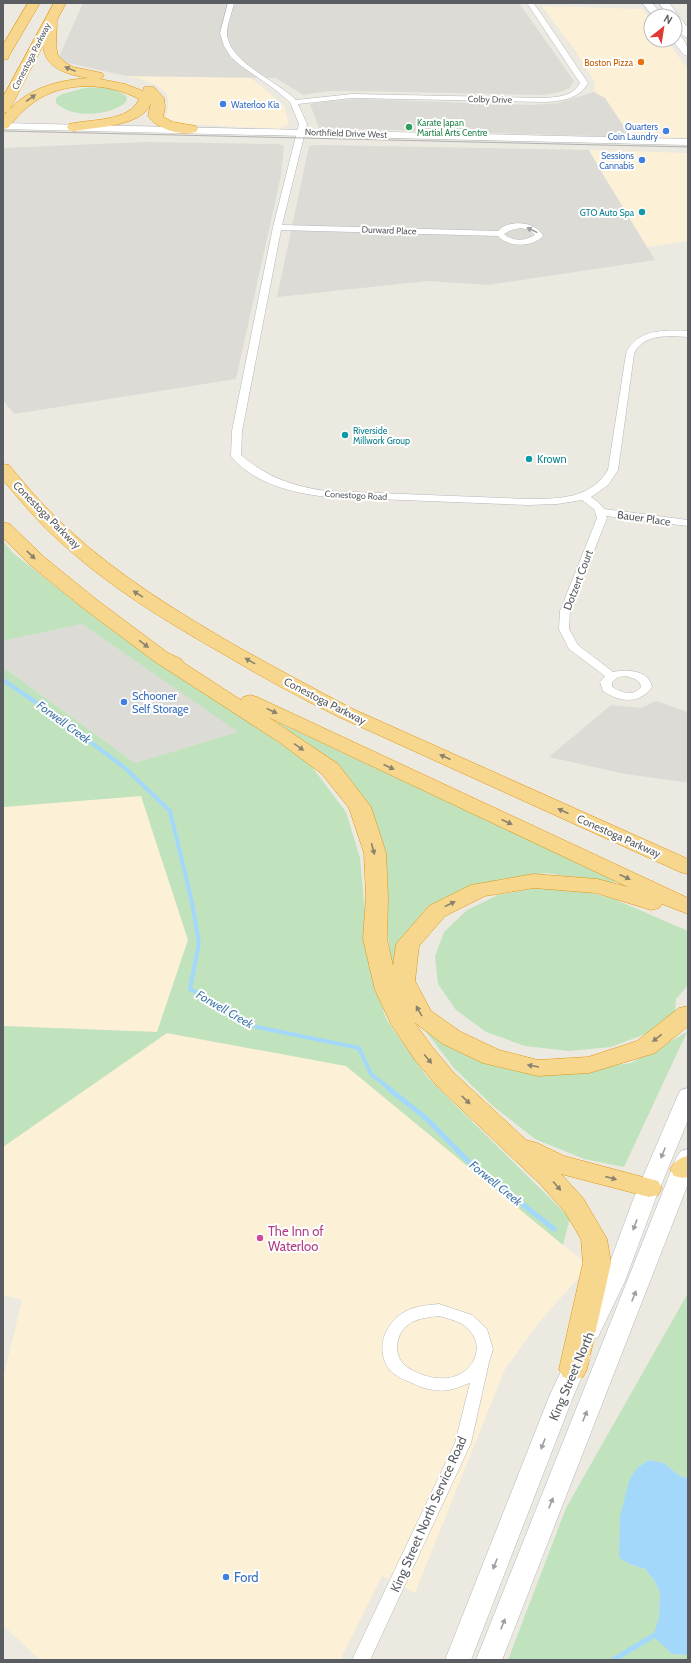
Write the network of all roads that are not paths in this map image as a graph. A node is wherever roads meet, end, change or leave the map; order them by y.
1 (34, 3) edge
2 (60, 3) edge
3 (231, 3) edge
4 (530, 3) edge
5 (51, 18) junction
6 (3, 56) edge
7 (293, 102) junction
8 (3, 109) edge
9 (3, 126) edge
10 (74, 127) junction
11 (191, 129) junction
12 (12, 132) edge
13 (300, 136) junction
14 (688, 142) edge
15 (688, 149) edge
16 (278, 227) junction
17 (500, 234) dead end
18 (688, 334) edge
19 (3, 469) edge
20 (583, 496) junction
21 (601, 512) junction
22 (688, 523) edge
23 (3, 528) edge
24 (161, 657) junction
25 (612, 676) dead end
26 (688, 867) edge
27 (688, 907) edge
28 (688, 919) edge
29 (688, 1014) edge
30 (688, 1095) edge
31 (488, 1121) junction
32 (686, 1163) edge
33 (649, 1188) junction
34 (482, 1363) junction
35 (572, 1369) junction
36 (360, 1660) edge
37 (458, 1660) edge
38 (489, 1660) edge

1 - 6 highway
2 - 5 highway, Conestoga Parkway
3 - 7 street
4 - 7 street, Colby Drive
5 - 8 highway, Conestoga Parkway
11 -> 5 highway
7 - 13 street
9 -> 10 highway
9 - 12 main road, Northfield Drive West
10 - 11 main road, Northfield Drive West
10 - 12 main road, Northfield Drive West
11 - 13 main road, Northfield Drive West
12 - 13 main road, Northfield Drive West
13 - 14 main road, Northfield Drive West
13 - 15 main road, Northfield Drive West
13 - 16 street, Conestogo Road
16 - 17 street, Durward Place
16 - 20 street, Conestogo Road
18 - 20 street, Conestogo Road
26 -> 19 highway, Conestoga Parkway
20 - 21 street
21 - 22 street, Bauer Place
21 - 25 street, Dotzert Court
23 -> 24 highway
24 -> 27 highway
24 -> 31 highway
29 -> 28 highway
30 -> 33 main road, King Street North
31 -> 33 highway
31 -> 35 highway
38 -> 32 main road
33 -> 35 main road, King Street North
34 - 34 street, King Street North Service Road
34 - 36 street, King Street North Service Road
35 -> 37 main road, King Street North

